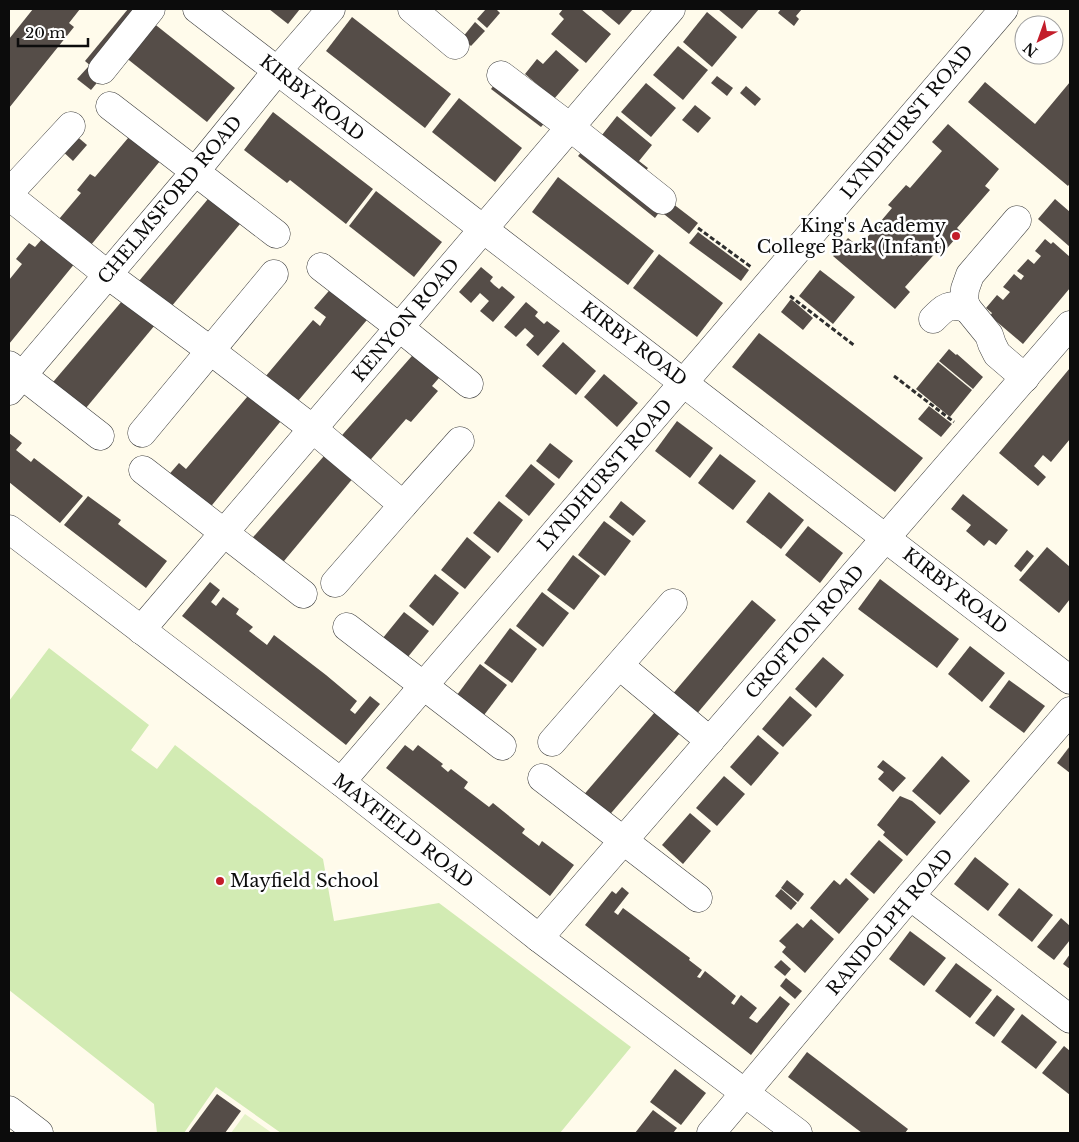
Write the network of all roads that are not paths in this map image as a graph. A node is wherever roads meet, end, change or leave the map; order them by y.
1 (151, 9) edge
2 (197, 9) edge
3 (331, 9) edge
4 (412, 9) edge
5 (670, 9) edge
6 (1004, 9) edge
7 (455, 44) dead end
8 (102, 70) dead end
9 (277, 71) junction
10 (500, 74) dead end
11 (110, 106) dead end
12 (71, 126) dead end
13 (570, 127) junction
14 (194, 173) junction
15 (9, 195) edge
16 (662, 200) dead end
17 (1017, 220) dead end
18 (483, 229) junction
19 (276, 234) dead end
20 (321, 268) dead end
21 (274, 274) dead end
22 (108, 275) junction
23 (966, 308) junction
24 (932, 319) dead end
25 (1070, 325) edge
26 (400, 328) junction
27 (211, 350) junction
28 (13, 377) edge
29 (1025, 378) junction
30 (685, 383) junction
31 (469, 384) dead end
32 (313, 429) junction
33 (142, 433) dead end
34 (100, 436) dead end
35 (460, 441) dead end
36 (143, 470) dead end
37 (403, 505) junction
38 (9, 529) edge
39 (225, 532) junction
40 (887, 538) junction
41 (335, 583) dead end
42 (303, 594) dead end
43 (673, 603) dead end
44 (347, 627) dead end
45 (141, 630) junction
46 (620, 666) junction
47 (1070, 680) edge
48 (424, 686) junction
49 (1070, 711) edge
50 (710, 741) junction
51 (552, 742) dead end
52 (502, 746) dead end
53 (542, 778) dead end
54 (341, 782) junction
55 (623, 841) junction
56 (910, 896) junction
57 (698, 898) dead end
58 (539, 938) junction
59 (1070, 1019) edge
60 (745, 1092) junction
61 (9, 1110) edge
62 (38, 1133) edge
63 (711, 1133) edge
64 (798, 1133) edge

1 - 8 street
2 - 9 street, KIRBY ROAD
3 - 9 street, CHELMSFORD ROAD
4 - 7 street
5 - 13 street, KENYON ROAD
6 - 30 street, LYNDHURST ROAD
9 - 14 street, CHELMSFORD ROAD
9 - 18 street, KIRBY ROAD
10 - 13 street
11 - 14 street
12 - 15 street
13 - 16 street
13 - 18 street, KENYON ROAD
14 - 19 street
14 - 22 street, CHELMSFORD ROAD
15 - 22 street
17 - 23 street
18 - 26 street, KENYON ROAD
18 - 30 street, KIRBY ROAD
20 - 26 street
21 - 27 street
22 - 27 street
22 - 28 street, CHELMSFORD ROAD
23 - 24 street
23 - 29 street
25 - 29 street, CROFTON ROAD
26 - 31 street
26 - 32 street, KENYON ROAD
27 - 32 street
27 - 33 street
28 - 34 street
29 - 40 street, CROFTON ROAD
30 - 40 street, KIRBY ROAD
30 - 48 street, LYNDHURST ROAD
32 - 37 street
32 - 39 street, KENYON ROAD
35 - 37 street
36 - 39 street
37 - 41 street
38 - 45 street, MAYFIELD ROAD
39 - 42 street
39 - 45 street, KENYON ROAD
40 - 47 street, KIRBY ROAD
40 - 50 street, CROFTON ROAD
43 - 46 street
44 - 48 street
45 - 54 street, MAYFIELD ROAD
46 - 50 street
46 - 51 street
48 - 52 street
48 - 54 street, LYNDHURST ROAD
49 - 56 street, RANDOLPH ROAD
50 - 55 street, CROFTON ROAD
53 - 55 street
54 - 58 street, MAYFIELD ROAD
55 - 57 street
55 - 58 street, CROFTON ROAD
56 - 59 street
56 - 60 street, RANDOLPH ROAD
58 - 60 street, MAYFIELD ROAD
60 - 63 street, RANDOLPH ROAD
60 - 64 street, MAYFIELD ROAD
61 - 62 street

